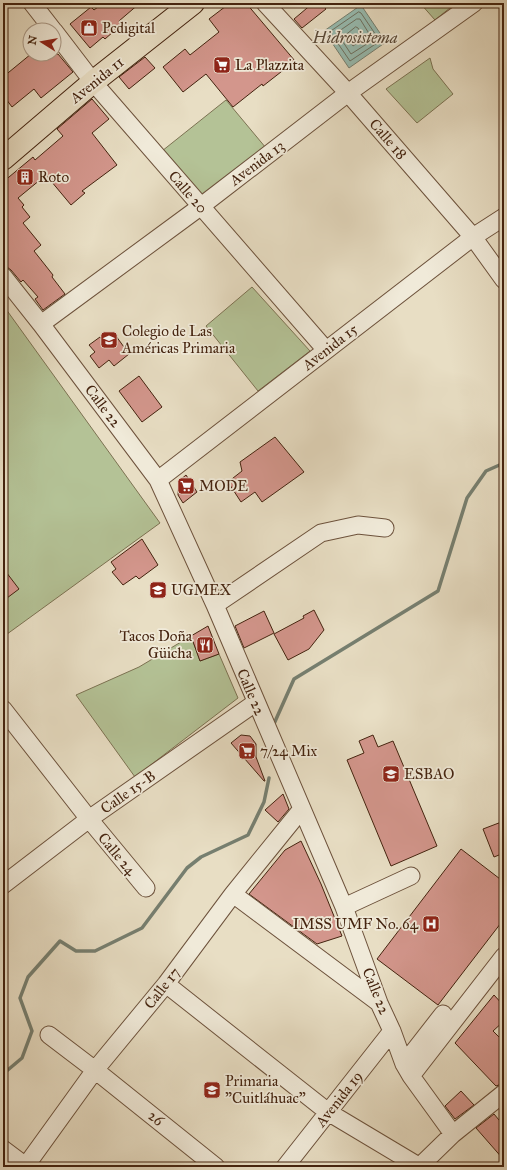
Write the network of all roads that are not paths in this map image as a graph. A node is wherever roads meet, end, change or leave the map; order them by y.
1 (32, 3) edge
2 (168, 3) edge
3 (193, 3) edge
4 (266, 3) edge
5 (474, 3) edge
6 (47, 22) edge
7 (62, 42) edge
8 (88, 76) junction
9 (348, 93) junction
10 (3, 139) edge
11 (3, 159) edge
12 (200, 207) junction
13 (504, 217) edge
14 (473, 237) junction
15 (3, 276) edge
16 (504, 280) edge
17 (41, 324) junction
18 (326, 350) junction
19 (158, 480) junction
20 (385, 528) dead end
21 (215, 605) junction
22 (256, 703) junction
23 (3, 709) edge
24 (301, 810) junction
25 (89, 819) junction
26 (411, 876) dead end
27 (3, 885) edge
28 (146, 888) dead end
29 (234, 894) junction
30 (344, 907) junction
31 (504, 956) edge
32 (166, 984) junction
33 (380, 1003) junction
34 (443, 1014) dead end
35 (392, 1031) junction
36 (49, 1035) dead end
37 (95, 1070) junction
38 (407, 1070) junction
39 (504, 1093) edge
40 (328, 1112) junction
41 (452, 1134) junction
42 (3, 1149) edge
43 (26, 1167) edge
44 (216, 1167) edge
45 (285, 1167) edge
46 (420, 1167) edge

1 - 6 street, Calle 20
2 - 8 main road, Avenida 11
3 - 8 main road, Avenida 11
4 - 9 street, Calle 18
5 - 9 street, Avenida 13
7 - 8 street, Calle 20
8 - 10 main road, Avenida 11
8 - 11 main road, Avenida 11
8 - 12 street, Calle 20
9 - 12 street, Avenida 13
9 - 14 street, Calle 18
12 - 17 street, Avenida 13
12 - 18 street, Calle 20
13 - 14 street, Avenida 15
14 - 16 street, Calle 18
14 - 18 street, Avenida 15
15 - 17 street, Calle 22
17 - 19 street, Calle 22
18 - 19 street, Avenida 15
19 - 21 street, Calle 22
20 - 21 street
21 - 22 street, Calle 22
22 - 24 street, Calle 22
22 - 25 street, Calle 15-B
23 - 25 street, Calle 24
24 - 29 street, Calle 17
24 - 30 street, Calle 22
25 - 27 street, Calle 15-B
25 - 28 street, Calle 24
26 - 30 street
29 - 32 street, Calle 17
29 - 33 street
30 - 33 street, Calle 22
31 - 38 street
32 - 37 street, Calle 17
32 - 40 street
33 - 35 street, Calle 22
34 - 38 street
35 - 38 street, Calle 22
35 - 40 street, Avenida 19
36 - 37 street, 26
37 - 43 street, Calle 17
37 - 44 street, 26
38 - 41 street, Calle 22
39 - 41 street
40 - 45 street, Avenida 19
40 - 46 street
41 - 46 street
42 - 43 street

